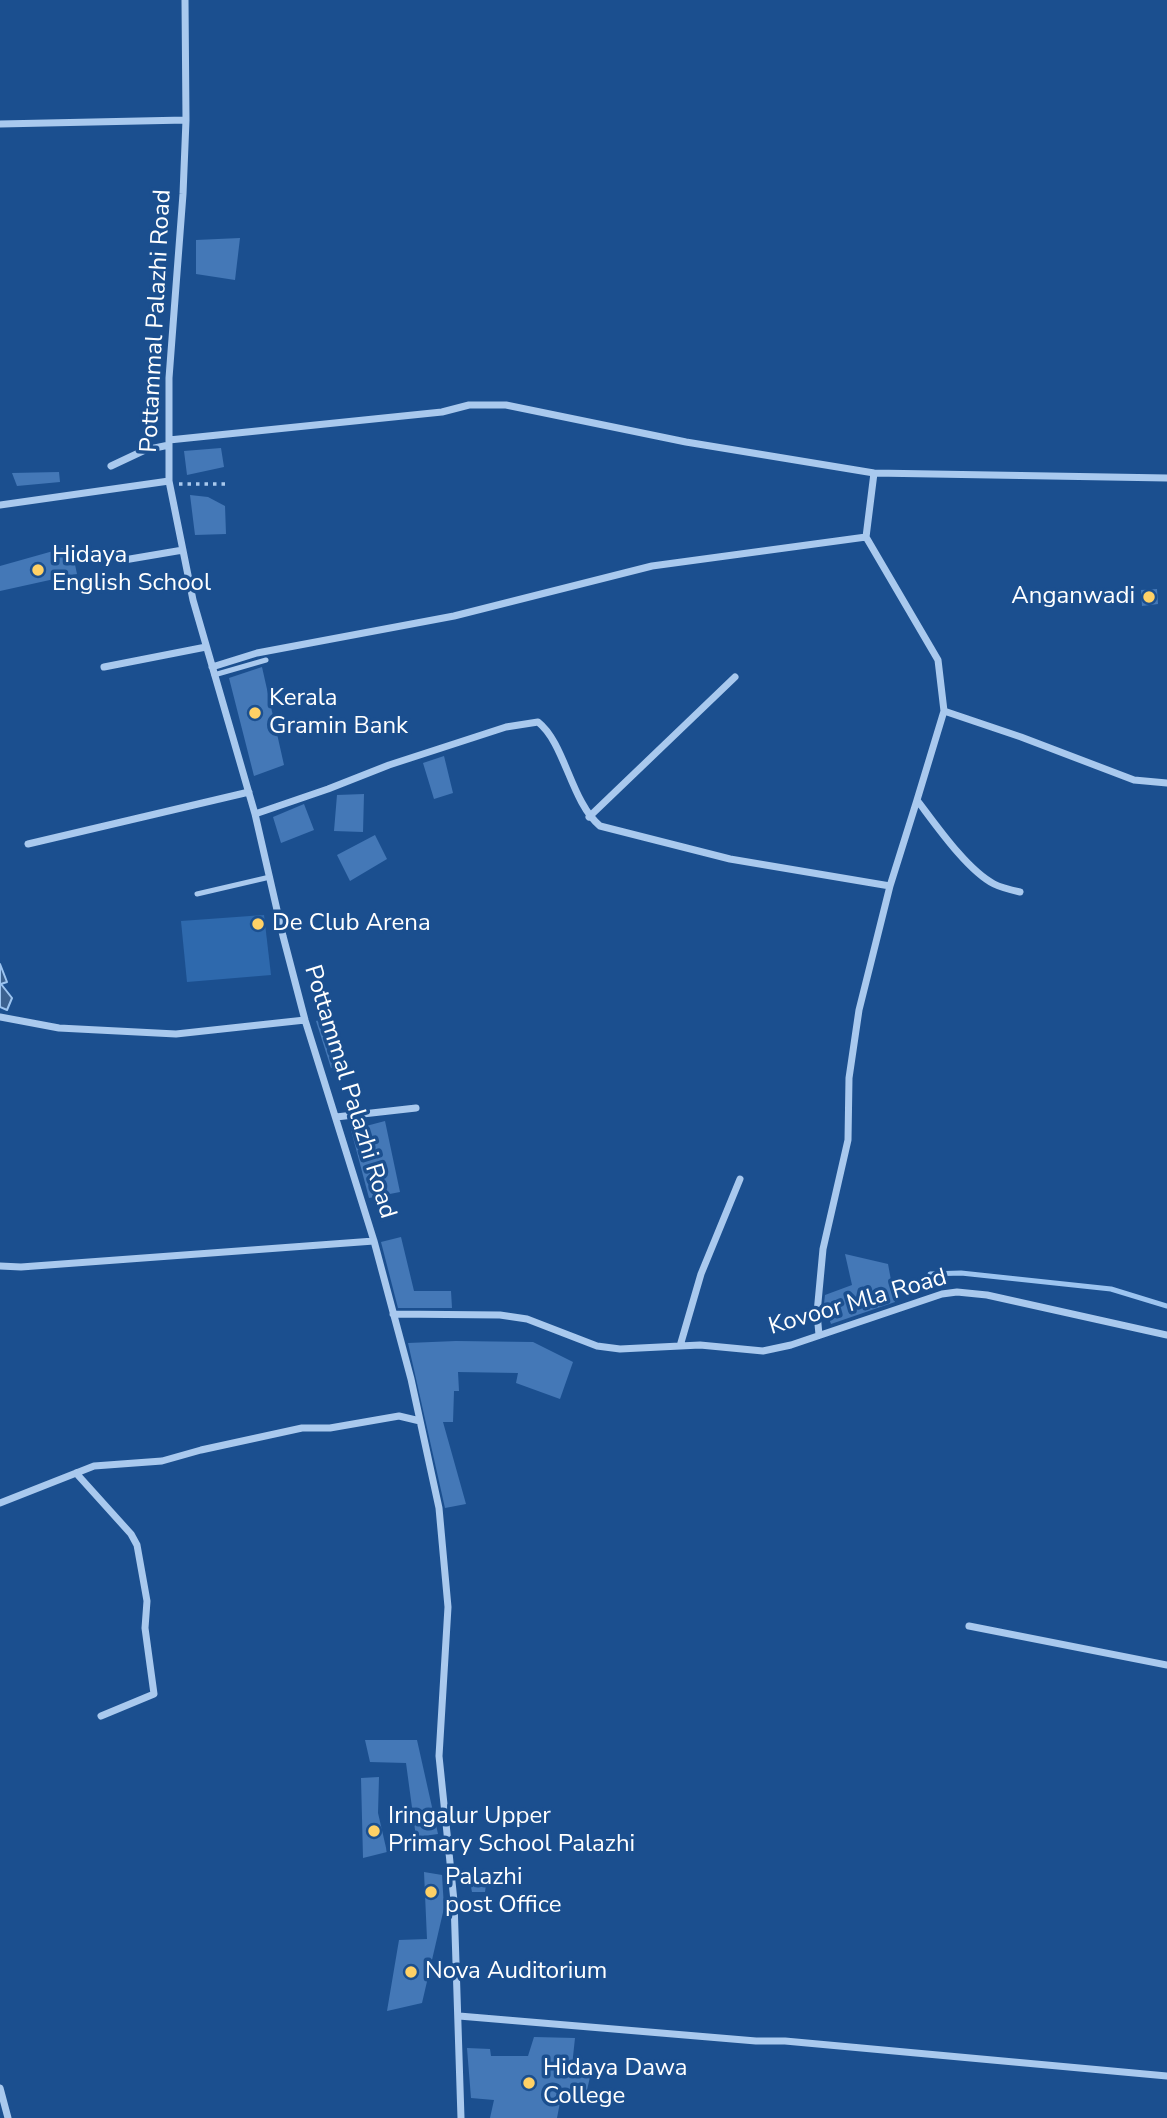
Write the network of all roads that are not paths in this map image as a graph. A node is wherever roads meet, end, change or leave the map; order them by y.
1 (185, 0) edge
2 (186, 120) junction
3 (0, 124) edge
4 (169, 443) junction
5 (111, 466) dead end
6 (874, 472) junction
7 (1167, 478) edge
8 (170, 482) junction
9 (0, 505) edge
10 (866, 537) junction
11 (183, 550) junction
12 (124, 559) dead end
13 (206, 647) junction
14 (266, 660) dead end
15 (104, 667) dead end
16 (213, 671) junction
17 (735, 677) dead end
18 (944, 711) junction
19 (1167, 783) edge
20 (249, 792) junction
21 (917, 800) junction
22 (255, 814) junction
23 (589, 817) junction
24 (28, 844) dead end
25 (270, 877) junction
26 (890, 886) junction
27 (1020, 892) dead end
28 (197, 894) dead end
29 (0, 1017) edge
30 (305, 1020) junction
31 (416, 1108) dead end
32 (336, 1117) junction
33 (740, 1179) dead end
34 (374, 1241) junction
35 (0, 1266) edge
36 (393, 1314) junction
37 (819, 1335) junction
38 (1167, 1335) edge
39 (680, 1346) junction
40 (419, 1421) junction
41 (76, 1474) junction
42 (0, 1503) edge
43 (969, 1626) dead end
44 (1167, 1665) edge
45 (101, 1716) dead end
46 (458, 2016) junction
47 (1167, 2076) edge
48 (0, 2088) edge
49 (8, 2118) edge
50 (461, 2118) edge

1 - 2 street, Pottammal Palazhi Road
2 - 3 street
2 - 4 street, Pottammal Palazhi Road
4 - 5 street
4 - 6 street
4 - 8 street, Pottammal Palazhi Road
6 - 7 street
6 - 10 street
8 - 9 street
8 - 11 street, Pottammal Palazhi Road
10 - 16 street
10 - 18 street
11 - 12 street
11 - 13 street, Pottammal Palazhi Road
13 - 15 street
13 - 16 street, Pottammal Palazhi Road
14 - 16 lane
16 - 20 street, Pottammal Palazhi Road
17 - 23 street
18 - 19 street
18 - 21 street
20 - 22 street, Pottammal Palazhi Road
20 - 24 street
21 - 26 street
21 - 27 street
22 - 23 street
22 - 25 street, Pottammal Palazhi Road
23 - 26 street
25 - 28 lane
25 - 30 street, Pottammal Palazhi Road
26 - 37 street
29 - 30 street
30 - 32 street, Pottammal Palazhi Road
31 - 32 street
32 - 34 street, Pottammal Palazhi Road
33 - 39 street
34 - 35 street
34 - 36 street, Pottammal Palazhi Road
36 - 39 street, Kovoor Mla Road
36 - 40 street, Pottammal Palazhi Road
37 - 38 street, Kovoor Mla Road
37 - 39 street, Kovoor Mla Road
40 - 41 street
40 - 46 street, Pottammal Palazhi Road
41 - 42 street
41 - 45 street
43 - 44 street
46 - 47 street
46 - 50 street, Pottammal Palazhi Road
48 - 49 street

